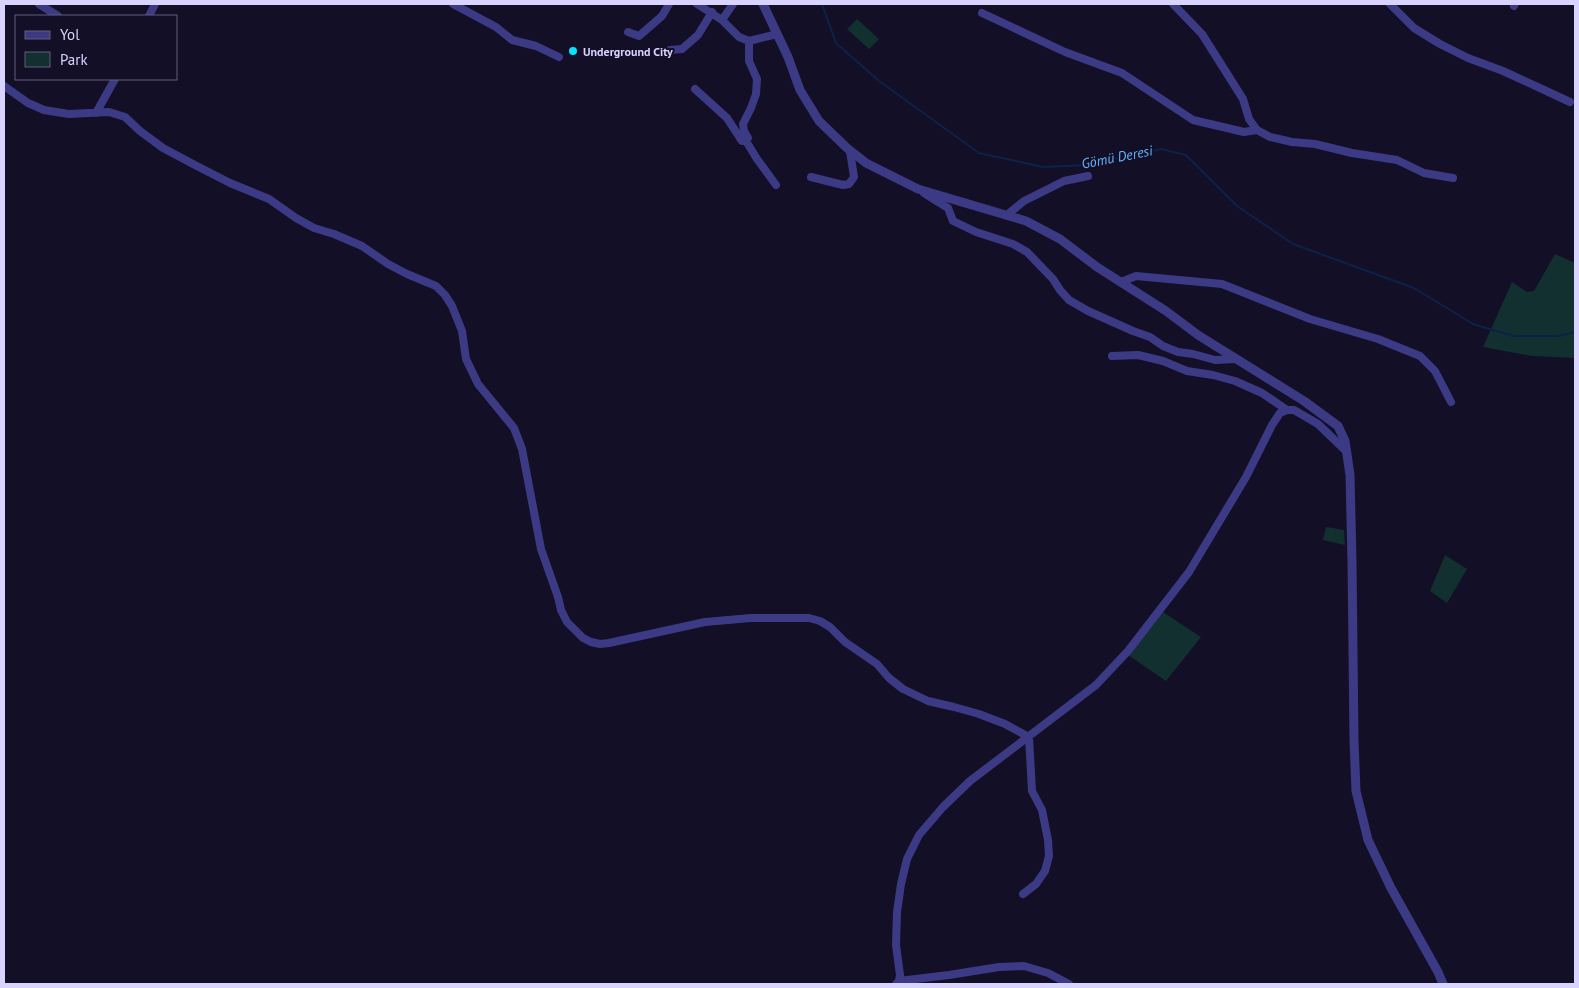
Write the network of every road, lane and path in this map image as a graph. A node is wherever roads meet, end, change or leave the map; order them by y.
1 (39, 4) edge
2 (453, 4) edge
3 (669, 4) edge
4 (697, 4) edge
5 (733, 4) edge
6 (763, 4) edge
7 (1173, 4) edge
8 (1390, 4) edge
9 (712, 12) junction
10 (982, 13) dead end
11 (56, 15) edge
12 (722, 20) junction
13 (628, 32) dead end
14 (777, 34) junction
15 (749, 41) junction
16 (670, 50) dead end
17 (559, 57) dead end
18 (114, 80) edge
19 (4, 86) edge
20 (694, 89) dead end
21 (1570, 102) dead end
22 (96, 113) junction
23 (1257, 130) junction
24 (746, 141) junction
25 (850, 151) junction
26 (1088, 176) dead end
27 (811, 177) dead end
28 (1454, 178) dead end
29 (776, 185) dead end
30 (918, 189) junction
31 (1008, 214) junction
32 (1121, 282) junction
33 (1112, 356) dead end
34 (1236, 359) junction
35 (1451, 402) dead end
36 (1287, 410) junction
37 (1346, 451) junction
38 (1029, 737) junction
39 (1023, 894) dead end
40 (898, 983) edge
41 (1069, 984) edge
42 (1443, 984) edge

1 - 11 street
2 - 17 street
3 - 13 street
4 - 9 street
5 - 12 street
6 - 14 street
7 - 23 street
8 - 21 street
9 - 12 street
9 - 16 street
10 - 23 street
12 - 15 street
14 - 15 street
14 - 25 street
15 - 24 street
18 - 22 street
19 - 22 street
20 - 24 street
22 - 38 street
23 - 28 street
24 - 29 street
25 - 27 street
25 - 30 street
26 - 31 street
30 - 31 street
30 - 34 street
31 - 32 street
32 - 34 street
32 - 35 street
33 - 36 street
34 - 37 street
36 - 37 street
36 - 38 street
37 - 42 street
38 - 39 street
38 - 40 street
40 - 41 street

